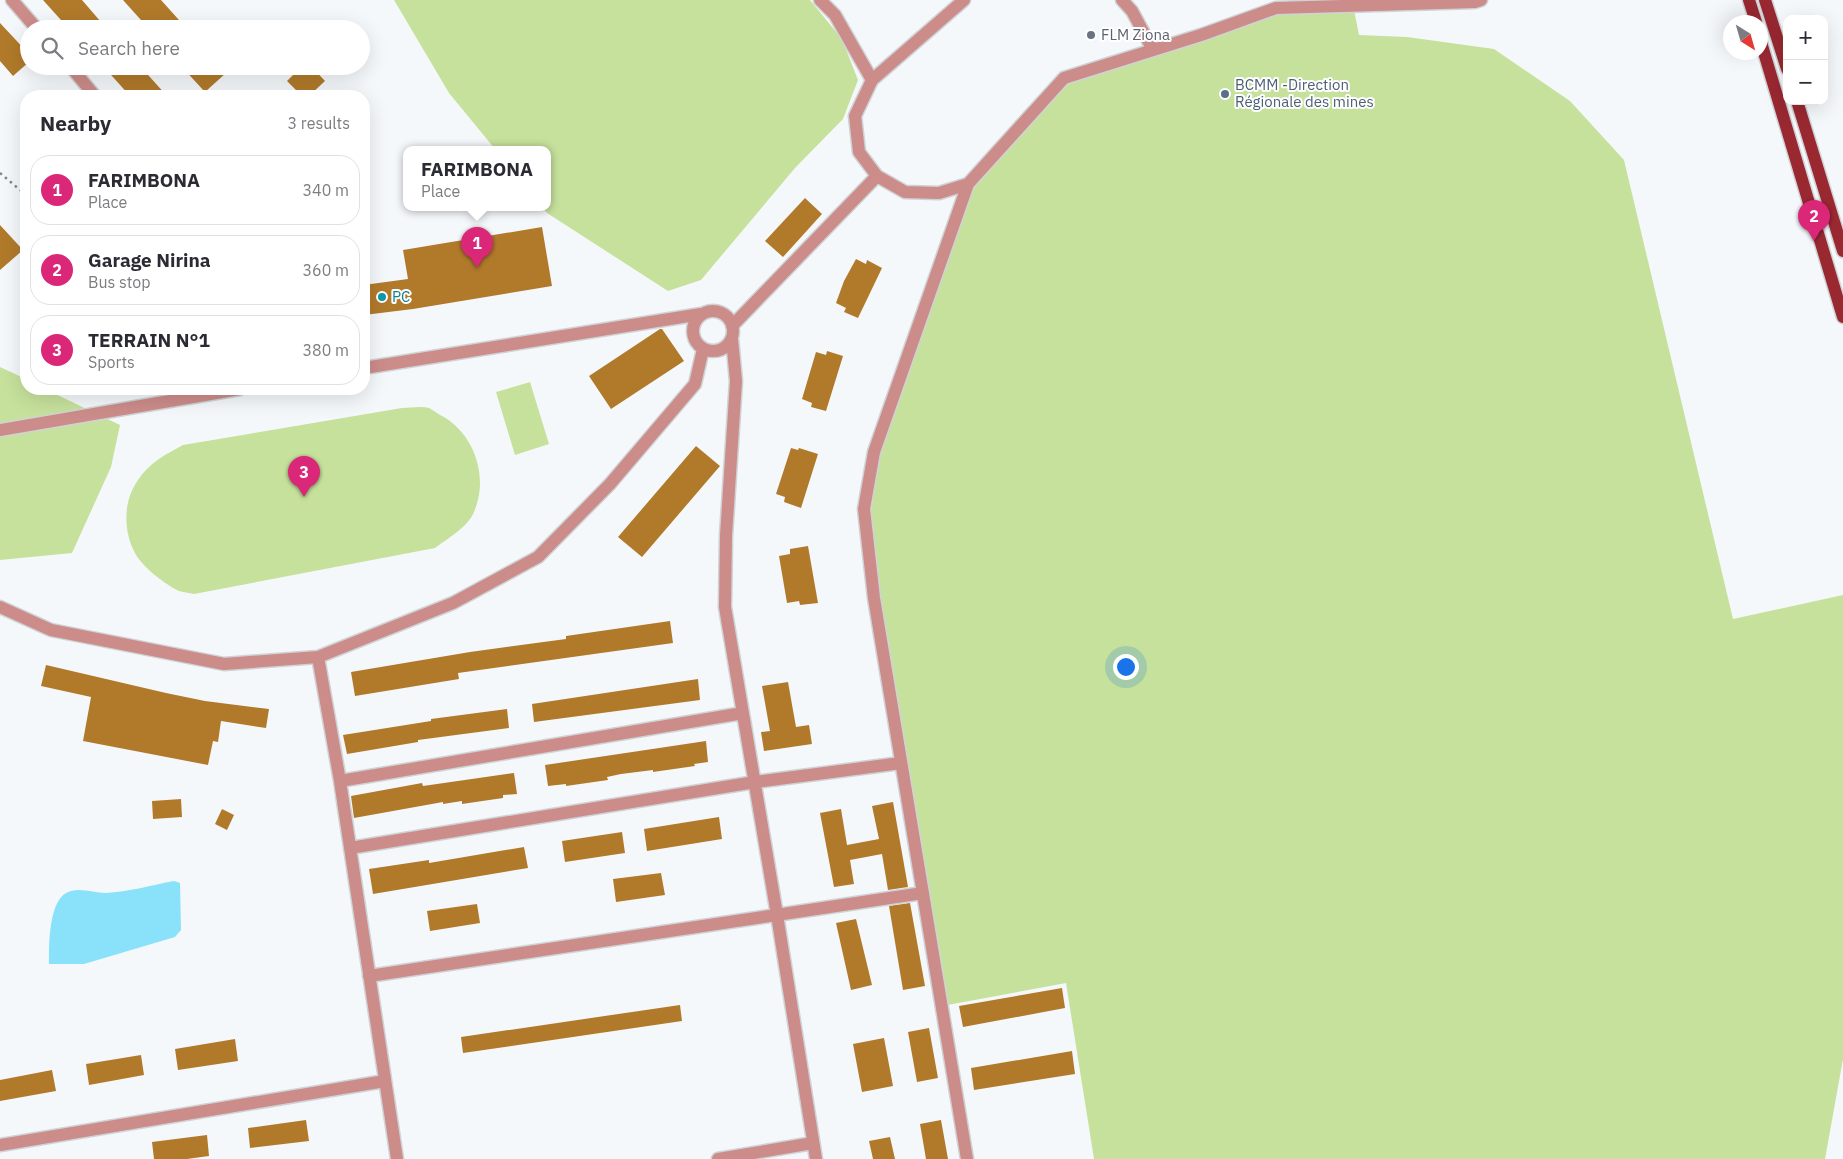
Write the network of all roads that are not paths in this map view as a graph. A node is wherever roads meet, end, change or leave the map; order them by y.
1 (12, 0) edge
2 (820, 0) edge
3 (964, 0) edge
4 (1122, 0) edge
5 (1481, 0) edge
6 (1749, 0) edge
7 (1765, 0) edge
8 (1393, 2) edge
9 (1754, 15) edge
10 (29, 20) edge
11 (1153, 50) junction
12 (1767, 60) edge
13 (1784, 60) edge
14 (78, 75) edge
15 (872, 80) junction
16 (91, 90) edge
17 (1798, 105) edge
18 (877, 176) junction
19 (968, 184) junction
20 (1843, 250) edge
21 (701, 314) junction
22 (1843, 317) edge
23 (732, 332) junction
24 (703, 349) junction
25 (370, 367) edge
26 (205, 395) edge
27 (0, 430) edge
28 (0, 607) edge
29 (318, 657) junction
30 (743, 713) junction
31 (901, 763) junction
32 (340, 781) junction
33 (755, 782) junction
34 (350, 848) junction
35 (923, 893) junction
36 (777, 915) junction
37 (369, 976) junction
38 (385, 1081) junction
39 (813, 1143) junction
40 (0, 1145) edge
41 (396, 1159) edge
42 (718, 1159) edge
43 (816, 1159) edge
44 (967, 1159) edge

1 - 10 street
2 - 15 street
3 - 15 street
4 - 11 street
5 - 8 street
6 - 9 main road
7 - 13 main road
8 - 11 street
11 - 19 street
12 - 22 main road
14 - 16 street
15 - 18 street
17 - 20 main road
18 - 19 street
18 - 23 street
19 - 31 street
21 - 23 street
21 - 24 street
21 - 25 street
23 - 24 street
23 - 30 street
24 - 29 street
26 - 27 street
28 - 29 street
29 - 32 street
30 - 32 street
30 - 33 street
31 - 33 street
31 - 35 street
32 - 34 street
33 - 34 street
33 - 36 street
34 - 37 street
35 - 36 street
35 - 44 street
36 - 37 street
36 - 39 street
37 - 38 street
38 - 40 street
38 - 41 street
39 - 42 street
39 - 43 street

